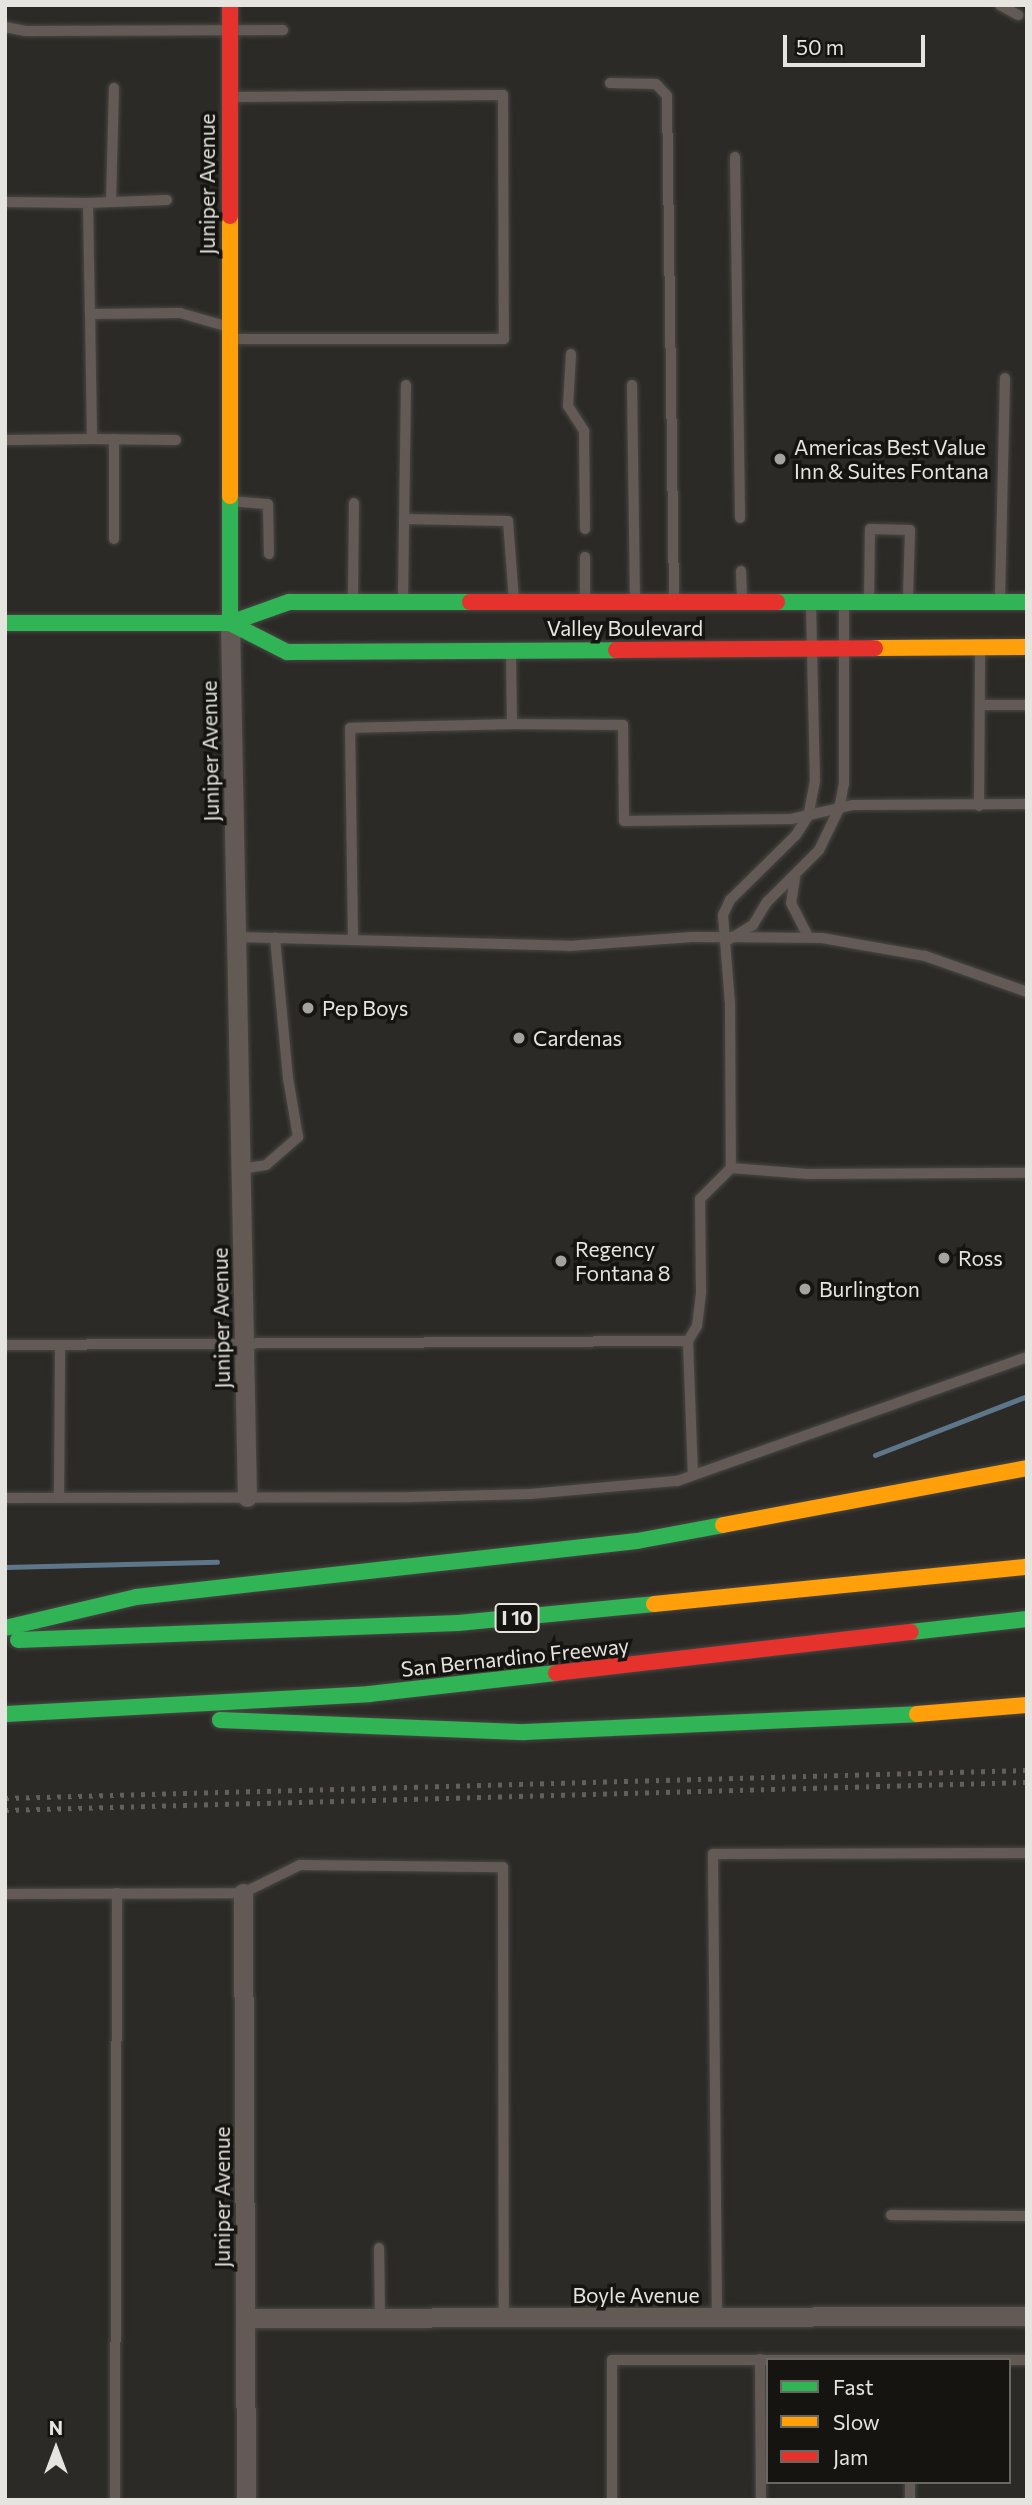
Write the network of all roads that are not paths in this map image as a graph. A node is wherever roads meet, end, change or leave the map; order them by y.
1 (230, 5) edge
2 (1000, 5) edge
3 (1018, 15) dead end
4 (5, 27) edge
5 (230, 30) junction
6 (283, 30) dead end
7 (610, 83) dead end
8 (114, 88) dead end
9 (230, 97) junction
10 (735, 157) dead end
11 (167, 200) dead end
12 (5, 202) edge
13 (111, 202) junction
14 (88, 203) junction
15 (90, 314) junction
16 (230, 333) junction
17 (571, 354) dead end
18 (1005, 378) dead end
19 (406, 384) dead end
20 (632, 385) dead end
21 (92, 439) junction
22 (114, 439) junction
23 (5, 440) edge
24 (176, 440) dead end
25 (230, 501) junction
26 (354, 503) dead end
27 (740, 518) dead end
28 (404, 519) junction
29 (585, 529) dead end
30 (114, 539) dead end
31 (270, 554) dead end
32 (585, 557) dead end
33 (741, 571) dead end
34 (585, 600) junction
35 (353, 601) junction
36 (403, 601) junction
37 (514, 601) junction
38 (635, 601) junction
39 (674, 601) junction
40 (742, 601) junction
41 (811, 601) junction
42 (1000, 601) junction
43 (844, 602) junction
44 (869, 602) junction
45 (908, 602) junction
46 (1027, 602) edge
47 (5, 623) edge
48 (230, 623) junction
49 (1027, 647) edge
50 (812, 648) junction
51 (844, 648) junction
52 (980, 648) junction
53 (511, 650) junction
54 (980, 705) junction
55 (1027, 705) edge
56 (512, 724) junction
57 (1027, 804) edge
58 (979, 806) junction
59 (839, 809) junction
60 (808, 816) junction
61 (796, 876) junction
62 (236, 937) junction
63 (275, 938) junction
64 (809, 938) junction
65 (352, 939) junction
66 (727, 941) junction
67 (1027, 992) edge
68 (732, 1168) junction
69 (241, 1169) junction
70 (1027, 1173) edge
71 (688, 1340) junction
72 (5, 1345) edge
73 (60, 1346) junction
74 (244, 1347) junction
75 (1027, 1357) edge
76 (1027, 1468) edge
77 (693, 1475) junction
78 (247, 1497) junction
79 (5, 1498) edge
80 (59, 1498) junction
81 (1027, 1567) edge
82 (1027, 1619) edge
83 (5, 1628) edge
84 (5, 1641) edge
85 (1027, 1705) edge
86 (119, 1710) junction
87 (5, 1714) edge
88 (1027, 1853) edge
89 (5, 1894) edge
90 (117, 1894) junction
91 (243, 1894) junction
92 (891, 2215) dead end
93 (1027, 2216) edge
94 (379, 2248) dead end
95 (1027, 2316) edge
96 (245, 2318) junction
97 (380, 2318) junction
98 (504, 2318) junction
99 (717, 2318) junction
100 (760, 2358) junction
101 (766, 2358) edge
102 (115, 2500) edge
103 (246, 2500) edge
104 (612, 2500) edge
105 (761, 2500) edge

1 - 5 main road, Juniper Avenue
2 - 3 lane
4 - 5 lane
5 - 6 lane
5 - 9 main road, Juniper Avenue
7 - 39 lane
8 - 13 lane
9 - 16 main road, Juniper Avenue
9 - 16 lane
10 - 27 lane
11 - 13 lane
12 - 14 lane
13 - 14 lane
14 - 15 lane
15 - 16 lane
15 - 21 lane
16 - 25 main road, Juniper Avenue
17 - 29 lane
18 - 42 lane
19 - 28 lane
20 - 38 lane
21 - 22 lane
21 - 23 lane
22 - 24 lane
22 - 30 lane
25 - 31 lane
25 - 48 main road, Juniper Avenue
26 - 35 lane
28 - 36 lane
28 - 37 lane
32 - 34 lane
33 - 40 lane
34 - 37 main road, Valley Boulevard
34 - 38 main road, Valley Boulevard
35 - 36 main road, Valley Boulevard
35 - 48 main road, Valley Boulevard
36 - 37 main road, Valley Boulevard
38 - 39 main road, Valley Boulevard
39 - 40 main road, Valley Boulevard
40 - 41 main road, Valley Boulevard
41 - 43 main road, Valley Boulevard
41 - 50 lane
42 - 45 main road, Valley Boulevard
42 - 46 main road, Valley Boulevard
43 - 44 main road, Valley Boulevard
43 - 51 lane
44 - 45 main road, Valley Boulevard
44 - 45 lane
47 - 48 main road, Valley Boulevard
48 - 53 main road, Valley Boulevard
48 - 62 street, Juniper Avenue
49 - 52 main road, Valley Boulevard
50 - 51 main road, Valley Boulevard
50 - 53 main road, Valley Boulevard
50 - 60 lane
51 - 52 main road, Valley Boulevard
51 - 59 lane
52 - 54 lane
53 - 56 lane
54 - 55 lane
54 - 58 lane
56 - 60 lane
56 - 65 lane
57 - 58 lane
58 - 59 lane
59 - 60 lane
59 - 61 lane
60 - 66 lane
61 - 64 lane
61 - 66 lane
62 - 63 lane
62 - 69 street, Juniper Avenue
63 - 65 lane
63 - 69 lane
64 - 66 lane
64 - 67 lane
65 - 66 lane
66 - 68 lane
68 - 70 lane
68 - 71 lane
69 - 74 street, Juniper Avenue
71 - 74 lane
71 - 77 lane
72 - 73 lane
73 - 74 lane
73 - 80 lane
74 - 78 street, Juniper Avenue
75 - 77 lane
76 - 83 main road
77 - 78 lane
78 - 80 lane
79 - 80 lane
81 - 84 main road, San Bernardino Freeway / I 10
82 - 86 main road, San Bernardino Freeway
85 - 86 main road
86 - 87 main road, San Bernardino Freeway
88 - 99 lane
89 - 90 lane
90 - 91 lane
90 - 102 lane
91 - 96 street, Juniper Avenue
91 - 98 lane
92 - 93 lane
94 - 97 lane
95 - 99 street, Boyle Avenue
96 - 97 street, Boyle Avenue
96 - 103 street, Juniper Avenue
97 - 98 street, Boyle Avenue
98 - 99 street, Boyle Avenue
100 - 101 lane
100 - 104 lane
100 - 105 lane

